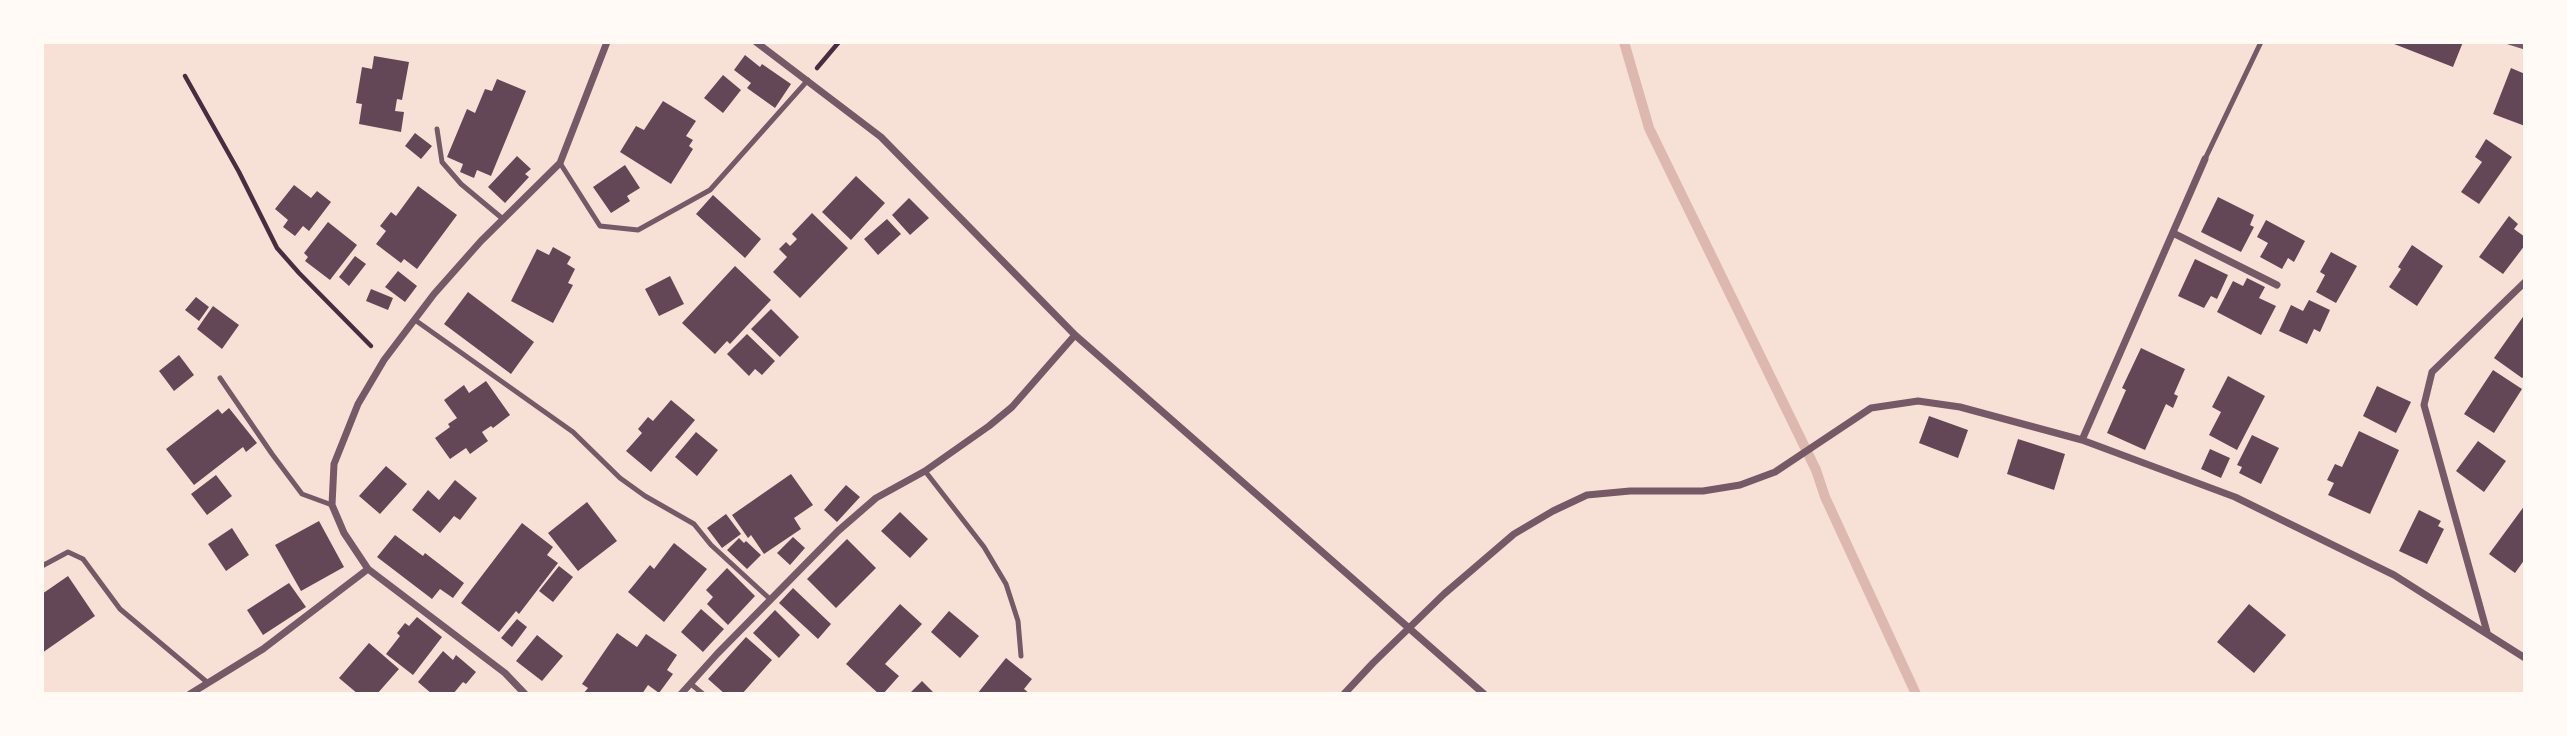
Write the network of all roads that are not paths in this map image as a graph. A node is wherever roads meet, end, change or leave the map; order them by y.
1 (607, 42) edge
2 (757, 42) edge
3 (2261, 42) edge
4 (2509, 42) edge
5 (2525, 47) edge
6 (808, 80) junction
7 (437, 129) dead end
8 (2205, 159) joint
9 (560, 163) junction
10 (503, 219) junction
11 (2173, 233) junction
12 (2525, 282) edge
13 (2277, 285) dead end
14 (415, 320) junction
15 (1075, 335) junction
16 (219, 378) dead end
17 (2082, 440) junction
18 (925, 471) junction
19 (332, 505) junction
20 (42, 566) edge
21 (368, 569) junction
22 (771, 600) junction
23 (1408, 628) junction
24 (2487, 632) junction
25 (1021, 656) dead end
26 (2525, 658) edge
27 (208, 683) junction
28 (691, 684) junction
29 (190, 694) edge
30 (525, 694) edge
31 (681, 694) edge
32 (703, 694) edge
33 (1344, 694) edge
34 (1484, 694) edge

1 - 9 street
2 - 6 street
3 - 8 lane
4 - 5 lane
6 - 9 lane
6 - 15 street
7 - 10 lane
8 - 11 street
9 - 10 street
10 - 14 street
11 - 13 street
11 - 17 street
12 - 24 street
14 - 19 street
14 - 22 lane
15 - 18 street
15 - 23 street
16 - 19 lane
17 - 23 street
17 - 24 street
18 - 22 street
18 - 25 lane
19 - 21 street
20 - 27 lane
21 - 27 street
21 - 30 street
22 - 28 street
23 - 33 street
23 - 34 street
24 - 26 street
27 - 29 street
28 - 31 street
28 - 32 lane

